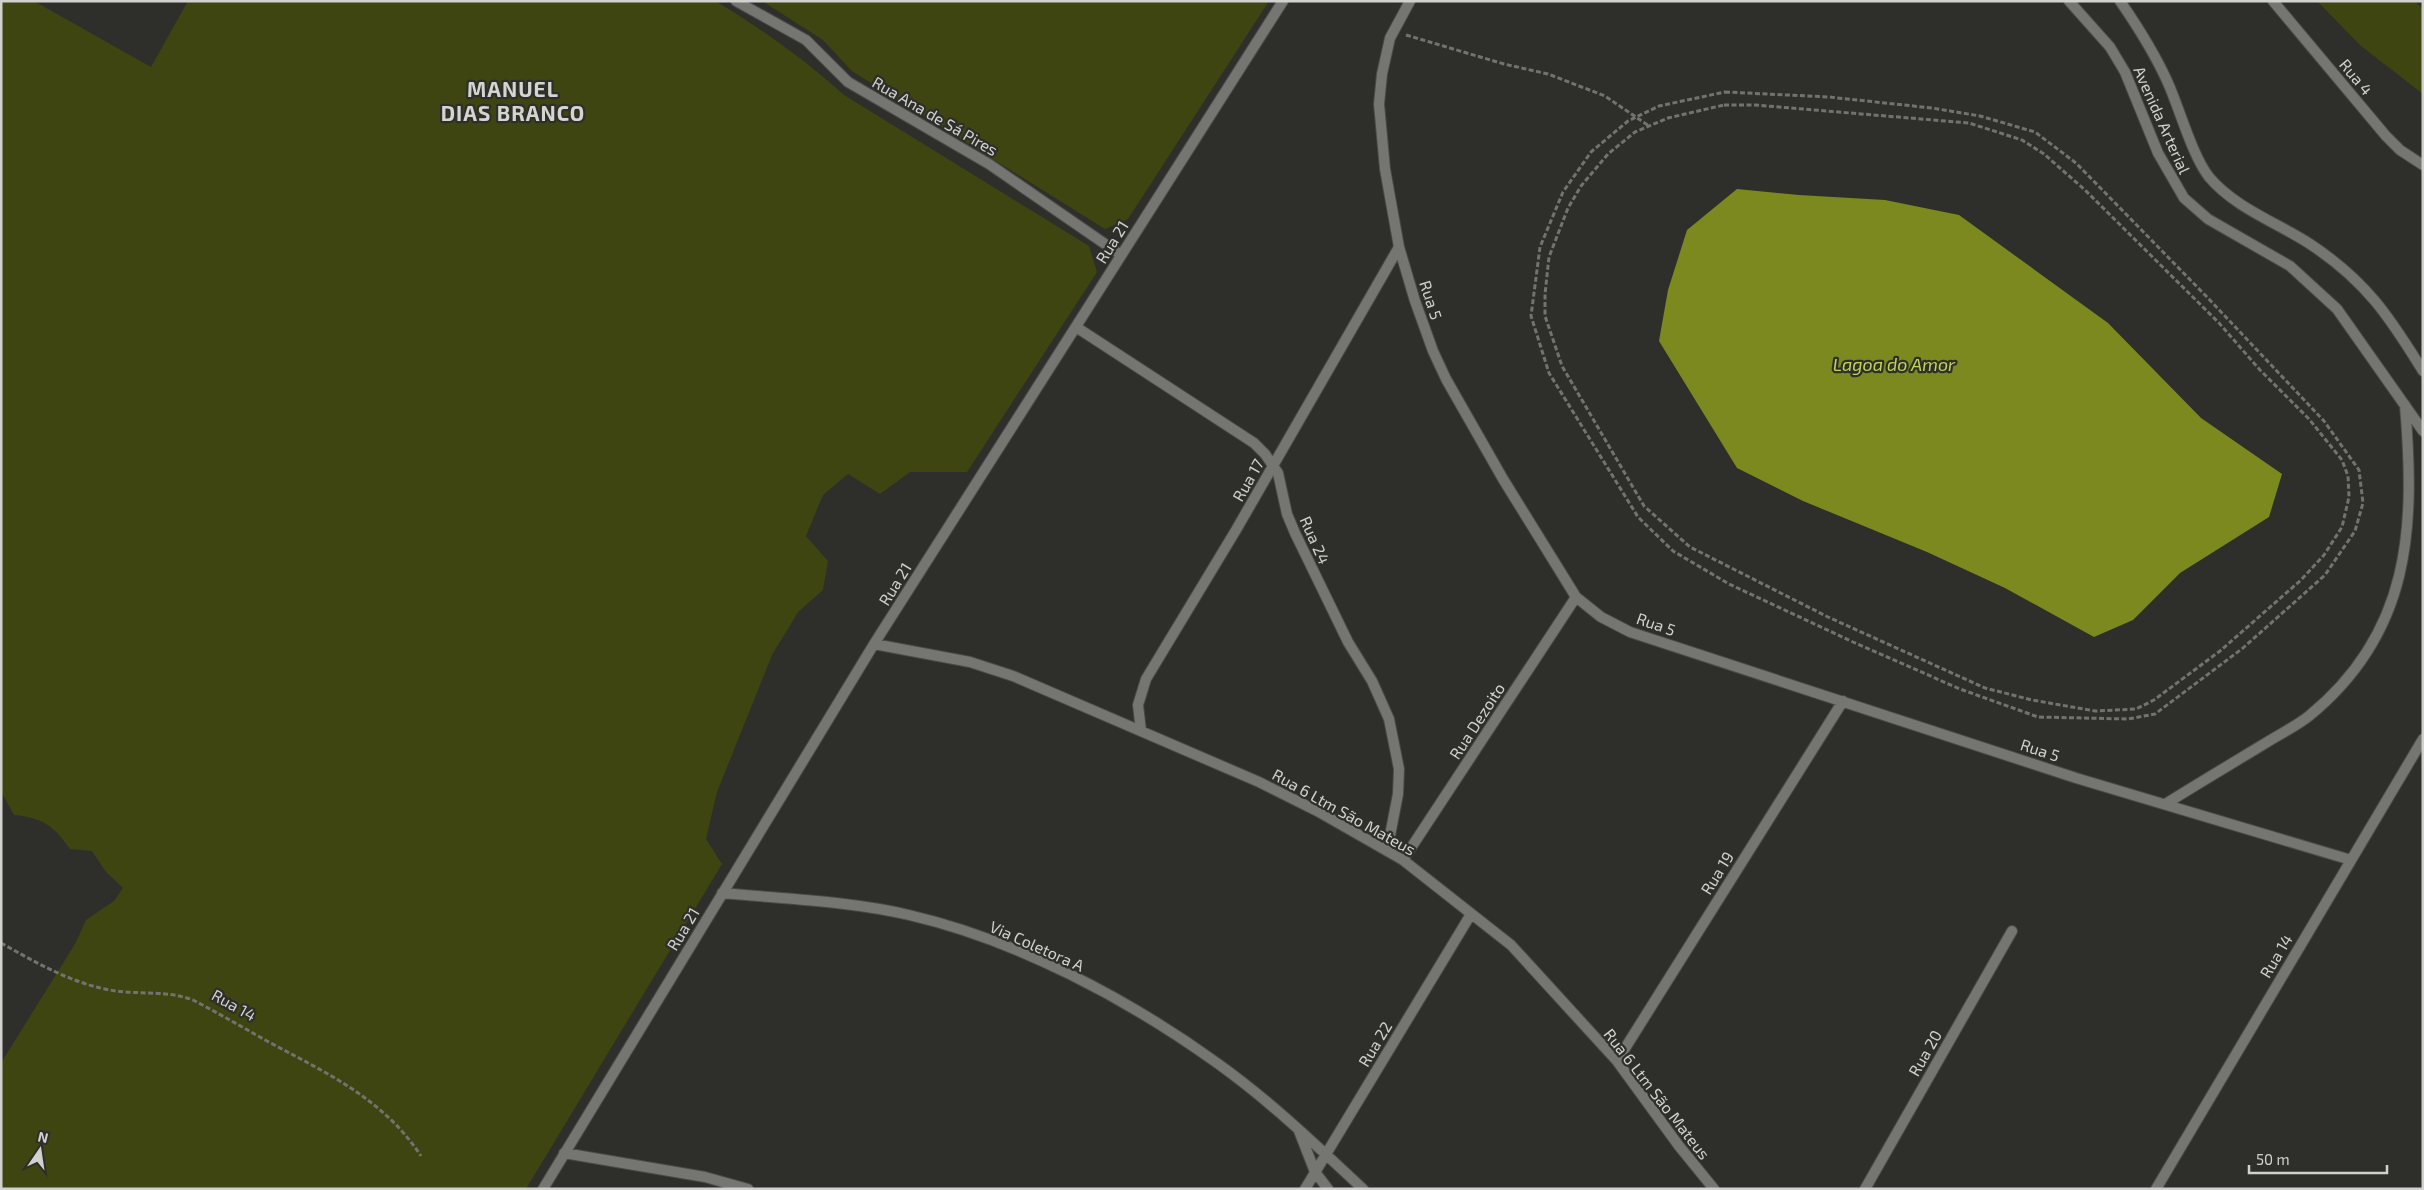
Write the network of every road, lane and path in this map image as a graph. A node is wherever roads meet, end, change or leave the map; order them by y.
1 (736, 1) edge
2 (1283, 1) edge
3 (1410, 1) edge
4 (2069, 1) edge
5 (2120, 1) edge
6 (2273, 1) edge
7 (1393, 32) junction
8 (1637, 116) junction
9 (1649, 126) junction
10 (2423, 165) edge
11 (1399, 247) junction
12 (1121, 255) junction
13 (1076, 327) junction
14 (2423, 371) edge
15 (2405, 404) junction
16 (2423, 431) edge
17 (1274, 466) junction
18 (1576, 597) junction
19 (874, 644) junction
20 (1843, 701) junction
21 (1141, 731) junction
22 (2423, 739) edge
23 (2166, 803) junction
24 (1387, 851) junction
25 (1403, 860) junction
26 (2351, 860) junction
27 (722, 893) junction
28 (1471, 914) junction
29 (2012, 931) dead end
30 (1, 943) edge
31 (1616, 1061) junction
32 (1299, 1130) junction
33 (564, 1153) junction
34 (1326, 1154) junction
35 (421, 1156) dead end
36 (1314, 1172) junction
37 (543, 1189) edge
38 (748, 1189) edge
39 (1305, 1189) edge
40 (1328, 1189) edge
41 (1363, 1189) edge
42 (1714, 1189) edge
43 (1865, 1189) edge
44 (2156, 1189) edge

1 - 12 street, Rua Ana de Sá Pires
2 - 12 street, Rua 21
3 - 7 street, Rua 5
4 - 15 street, Avenida Arterial
5 - 14 street, Avenida Arterial
6 - 10 street, Rua 4
7 - 8 path
7 - 11 street, Rua 5
8 - 8 path
8 - 9 path
9 - 9 path
11 - 17 street, Rua 17
11 - 18 street, Rua 5
12 - 13 street, Rua 21
13 - 17 street, Rua 24
13 - 19 street, Rua 21
15 - 16 street, Avenida Arterial
15 - 23 street
17 - 21 street, Rua 17
17 - 24 street, Rua 24
18 - 20 street, Rua 5
18 - 25 street, Rua Dezoito
19 - 21 street, Rua 6 Ltm São Mateus
19 - 27 street, Rua 21
20 - 23 street, Rua 5
20 - 31 street, Rua 19
21 - 24 street, Rua 6 Ltm São Mateus
22 - 26 street, Rua 14
23 - 26 street, Rua 5
24 - 25 street, Rua 6 Ltm São Mateus
25 - 28 street, Rua 6 Ltm São Mateus
26 - 44 street, Rua 14
27 - 32 street, Via Coletora A
27 - 33 street, Rua 21
28 - 31 street, Rua 6 Ltm São Mateus
28 - 34 street, Rua 22
29 - 43 street, Rua 20
30 - 35 path, Rua 14
31 - 42 street, Rua 6 Ltm São Mateus
32 - 34 street, Via Coletora A
32 - 36 street
33 - 37 street, Rua 21
33 - 38 street
34 - 36 street, Rua 22
34 - 41 street, Via Coletora A
36 - 39 street, Rua 22
36 - 40 street

